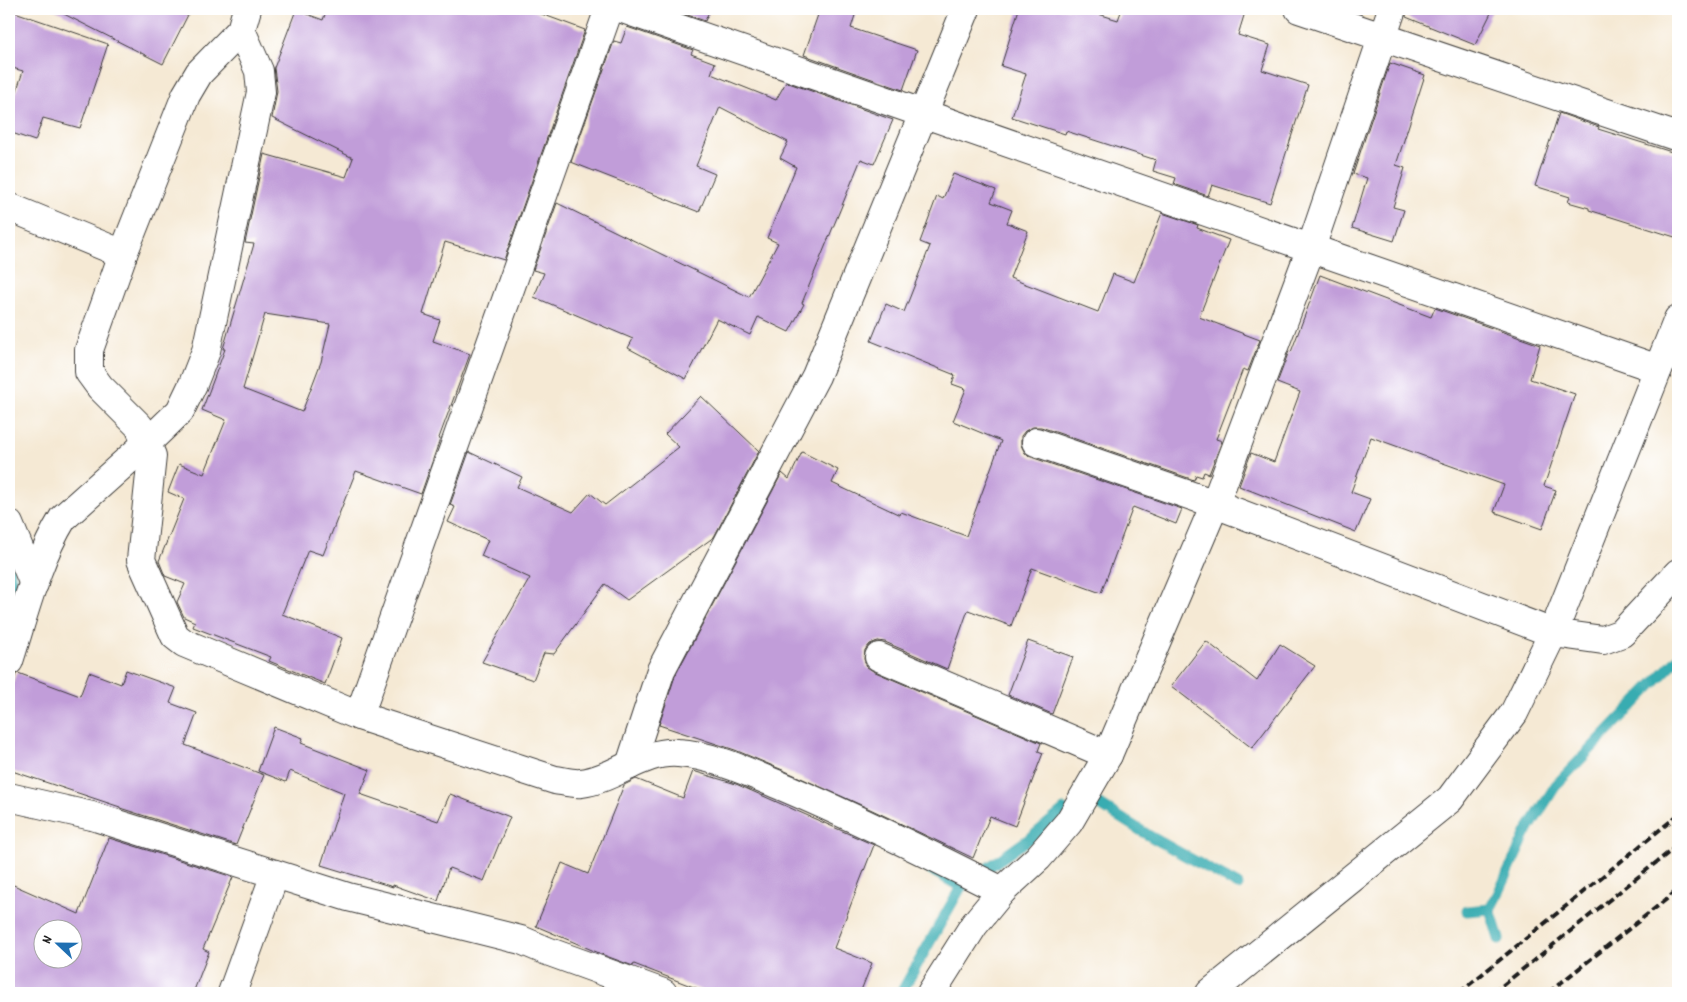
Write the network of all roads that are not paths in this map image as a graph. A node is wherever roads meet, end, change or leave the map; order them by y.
1 (609, 9) edge
2 (623, 9) edge
3 (966, 9) edge
4 (1299, 9) edge
5 (1392, 9) edge
6 (244, 19) edge
7 (1382, 37) junction
8 (924, 113) junction
9 (1678, 137) edge
10 (9, 207) edge
11 (1311, 248) junction
12 (123, 254) junction
13 (1678, 319) edge
14 (1658, 369) junction
15 (148, 442) junction
16 (1036, 442) dead end
17 (1215, 504) junction
18 (9, 524) edge
19 (1678, 573) edge
20 (34, 584) junction
21 (1553, 632) junction
22 (879, 657) dead end
23 (9, 661) edge
24 (359, 716) junction
25 (1108, 756) junction
26 (630, 765) junction
27 (9, 797) edge
28 (275, 874) junction
29 (1002, 892) junction
30 (232, 993) edge
31 (663, 993) edge
32 (931, 993) edge
33 (1210, 993) edge

1 - 24 street
2 - 8 street
3 - 8 street
4 - 7 street
5 - 7 street
6 - 12 street
6 - 15 street
7 - 9 street
7 - 11 street
8 - 11 street
8 - 26 street
10 - 12 street
11 - 14 street
11 - 17 street
12 - 15 street
13 - 14 street
14 - 21 street
15 - 20 street
15 - 24 street
16 - 17 street
17 - 21 street
17 - 25 street
18 - 20 street
19 - 21 street
20 - 23 street
21 - 33 street
22 - 25 street
24 - 26 street
25 - 29 street
26 - 29 street
27 - 28 street
28 - 30 street
28 - 31 street
29 - 32 street

